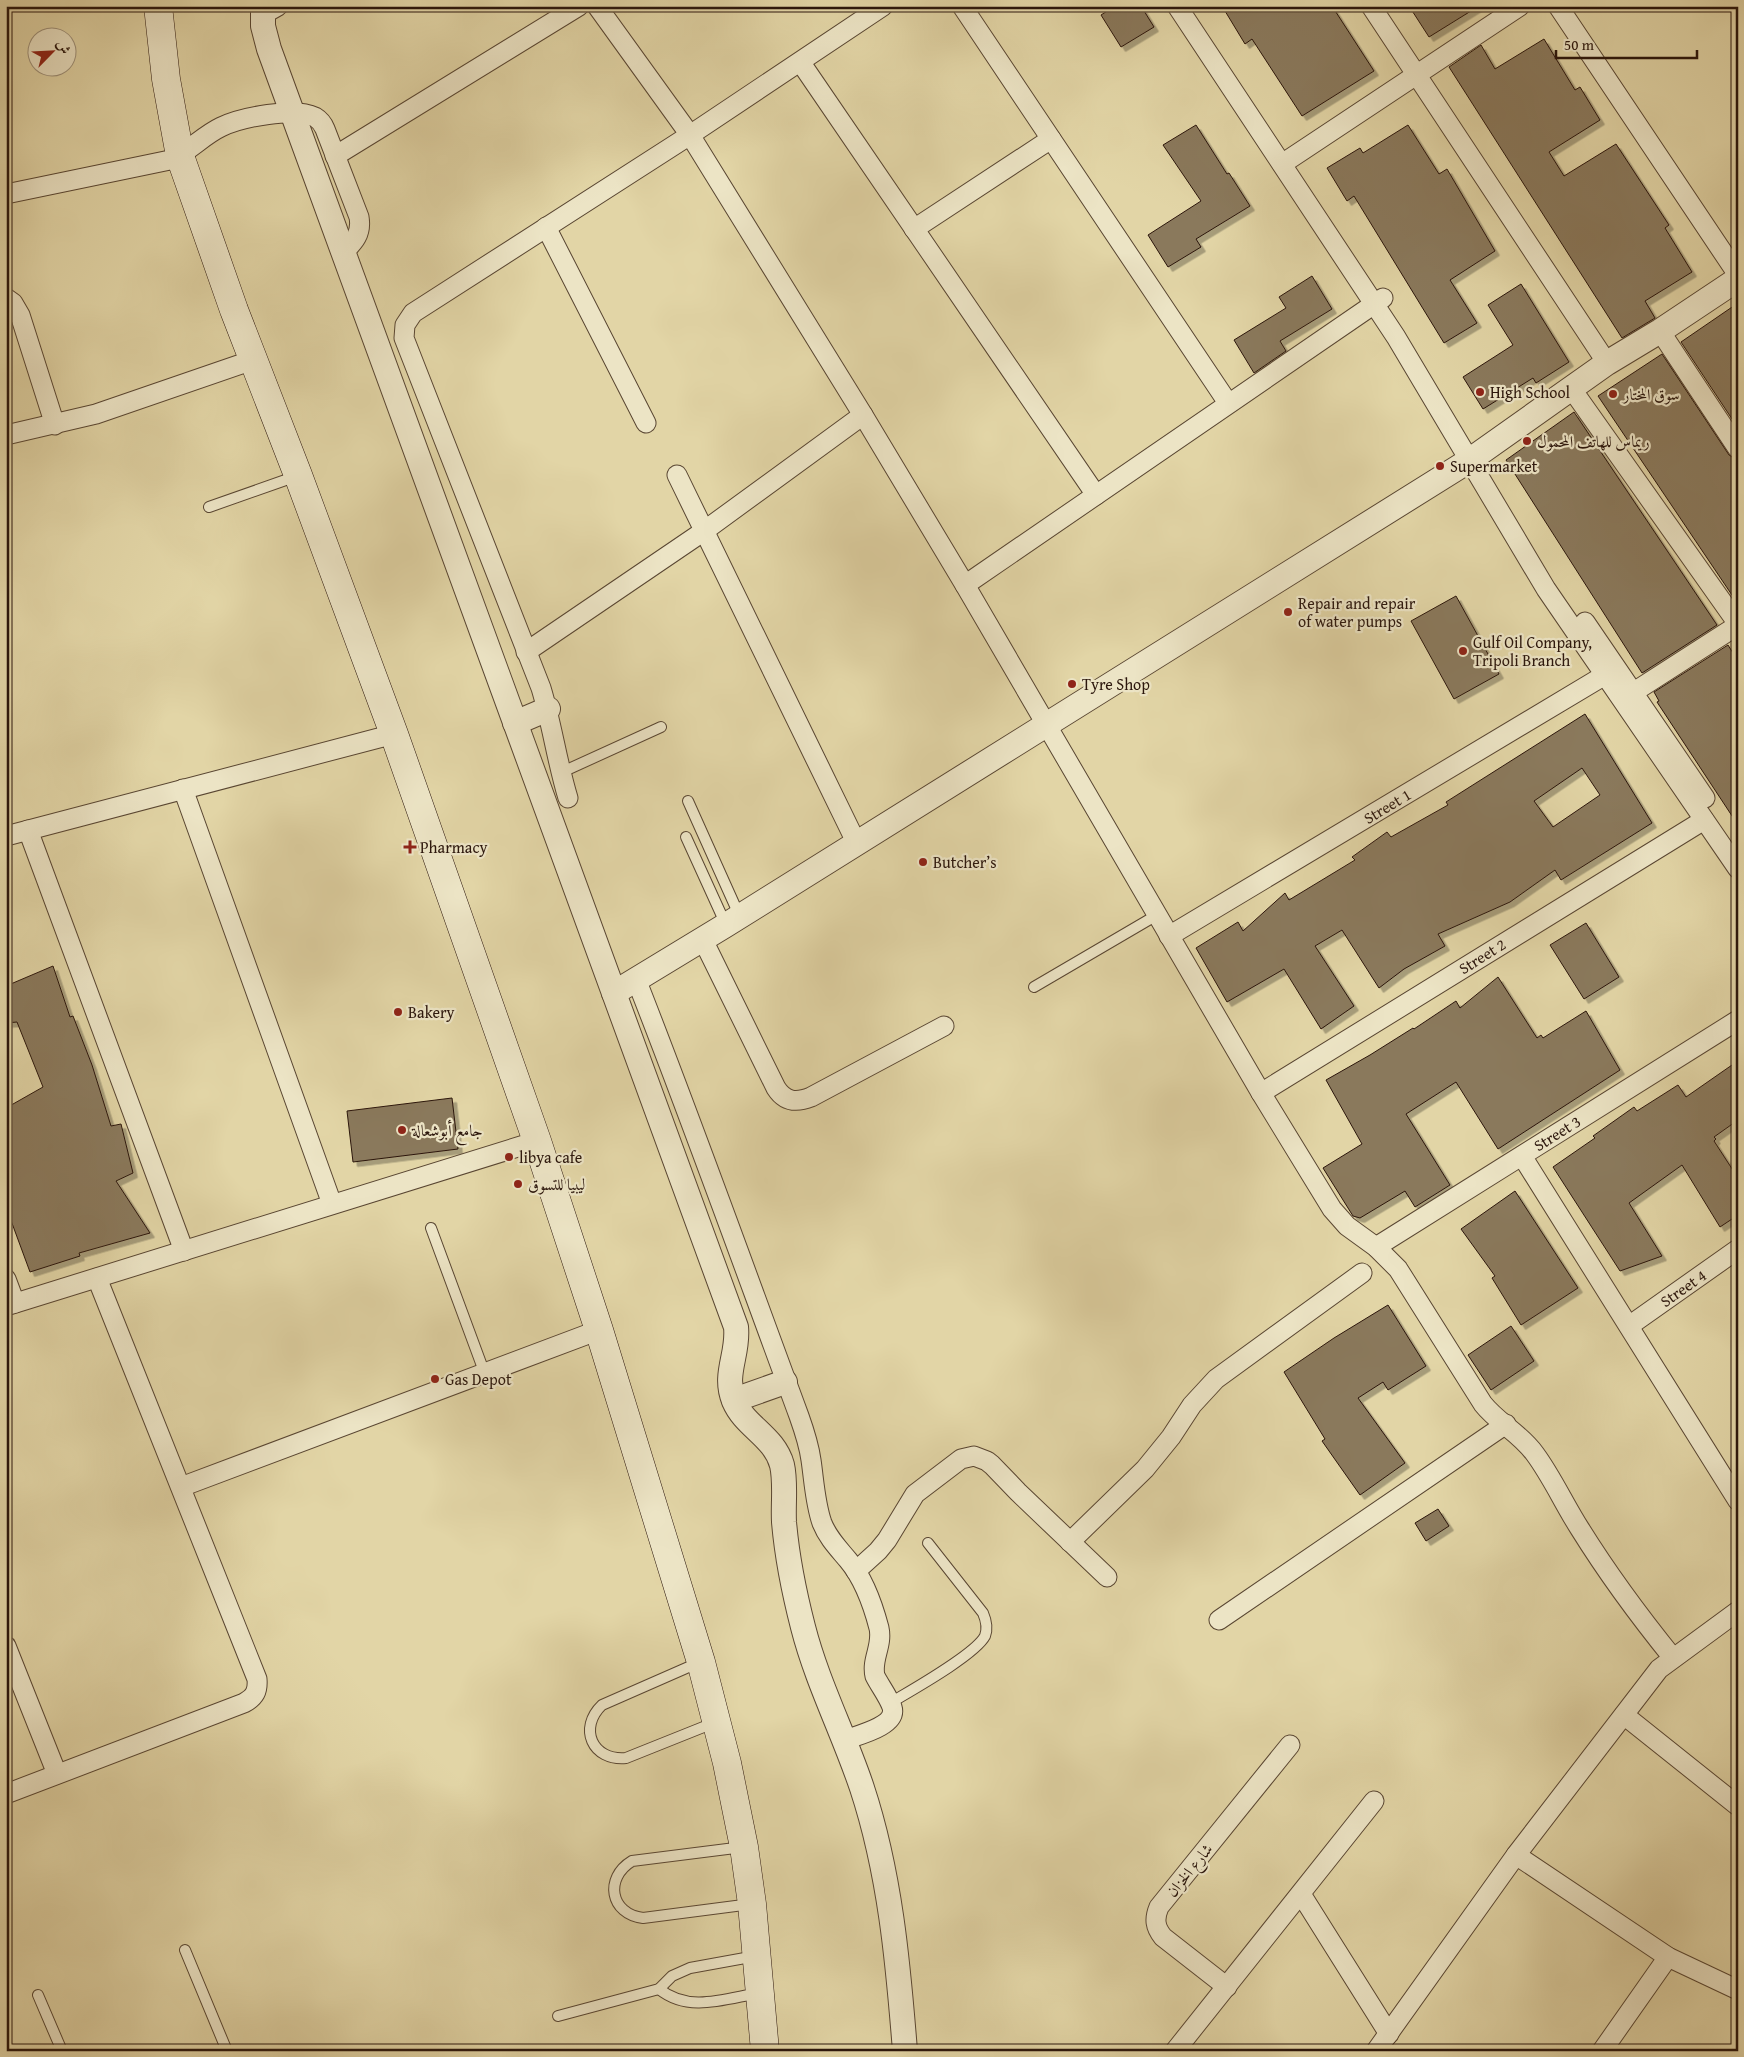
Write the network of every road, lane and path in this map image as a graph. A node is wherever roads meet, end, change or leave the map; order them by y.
1 (158, 6) edge
2 (579, 6) edge
3 (597, 6) edge
4 (883, 6) edge
5 (962, 6) edge
6 (1177, 6) edge
7 (1189, 6) edge
8 (1371, 6) edge
9 (1520, 6) edge
10 (1558, 6) edge
11 (268, 9) edge
12 (557, 12) edge
13 (800, 63) junction
14 (1417, 75) junction
15 (292, 114) junction
16 (690, 136) junction
17 (1051, 139) junction
18 (180, 156) junction
19 (335, 156) junction
20 (1287, 160) junction
21 (6, 194) edge
22 (546, 227) junction
23 (914, 229) junction
24 (343, 253) junction
25 (1738, 274) edge
26 (1738, 279) edge
27 (6, 298) edge
28 (1379, 301) junction
29 (1660, 331) junction
30 (253, 360) junction
31 (1607, 363) junction
32 (1570, 388) junction
33 (1228, 403) junction
34 (862, 415) junction
35 (646, 423) dead end
36 (56, 425) junction
37 (6, 435) edge
38 (1738, 449) edge
39 (1474, 457) junction
40 (298, 475) junction
41 (677, 475) dead end
42 (1096, 495) junction
43 (209, 507) dead end
44 (704, 531) junction
45 (965, 585) junction
46 (1738, 625) edge
47 (526, 652) junction
48 (1605, 675) junction
49 (1628, 696) junction
50 (548, 709) junction
51 (515, 723) junction
52 (1045, 725) junction
53 (661, 726) dead end
54 (394, 734) junction
55 (560, 773) junction
56 (183, 789) junction
57 (568, 798) dead end
58 (688, 802) dead end
59 (1704, 820) junction
60 (28, 830) junction
61 (6, 836) edge
62 (686, 837) dead end
63 (856, 844) junction
64 (1738, 846) edge
65 (1738, 869) edge
66 (1157, 915) junction
67 (733, 921) junction
68 (1169, 936) junction
69 (703, 940) junction
70 (636, 979) junction
71 (1034, 987) dead end
72 (614, 993) junction
73 (1738, 1020) edge
74 (944, 1026) dead end
75 (1261, 1092) junction
76 (537, 1141) junction
77 (1522, 1156) junction
78 (332, 1204) junction
79 (432, 1228) dead end
80 (1376, 1247) junction
81 (1738, 1249) edge
82 (184, 1251) junction
83 (1362, 1273) dead end
84 (97, 1278) junction
85 (6, 1279) edge
86 (11, 1305) edge
87 (1629, 1326) junction
88 (600, 1330) junction
89 (485, 1374) junction
90 (785, 1382) junction
91 (734, 1400) junction
92 (1506, 1424) junction
93 (181, 1488) junction
94 (1738, 1501) edge
95 (1070, 1542) junction
96 (928, 1543) dead end
97 (856, 1571) junction
98 (1106, 1577) dead end
99 (1738, 1611) edge
100 (1219, 1620) dead end
101 (6, 1646) edge
102 (1673, 1658) junction
103 (701, 1662) junction
104 (890, 1703) junction
105 (1624, 1715) junction
106 (717, 1722) junction
107 (845, 1740) junction
108 (1290, 1745) dead end
109 (57, 1774) junction
110 (6, 1794) edge
111 (1374, 1801) dead end
112 (1738, 1806) edge
113 (744, 1847) junction
114 (1516, 1855) junction
115 (1301, 1894) junction
116 (752, 1904) junction
117 (185, 1950) dead end
118 (756, 1956) junction
119 (1668, 1957) junction
120 (1226, 1987) junction
121 (659, 1989) junction
122 (1738, 1990) edge
123 (760, 1992) junction
124 (38, 1996) dead end
125 (558, 2016) dead end
126 (1389, 2034) junction
127 (62, 2051) edge
128 (227, 2051) edge
129 (765, 2051) edge
130 (905, 2051) edge
131 (1175, 2051) edge
132 (1376, 2051) edge
133 (1602, 2051) edge

1 - 18 main road
2 - 12 street
3 - 16 street
4 - 13 street
5 - 17 street
6 - 20 street
7 - 20 street
8 - 14 street
9 - 14 street
10 - 25 street
11 - 15 street
12 - 19 street
13 - 16 street
13 - 23 street
14 - 20 street
14 - 31 street
15 - 18 street
15 - 19 street
15 - 24 street
16 - 22 street
16 - 34 street
17 - 23 street
17 - 33 street
18 - 21 street
18 - 30 main road
19 - 24 street
20 - 28 street
22 - 35 street
22 - 47 street
23 - 42 street
24 - 51 street
26 - 29 street
27 - 36 street
28 - 33 street
28 - 39 street
29 - 31 street
29 - 38 street
30 - 36 street
30 - 40 main road
31 - 32 street
32 - 39 street
32 - 46 street
33 - 42 street
34 - 44 street
34 - 45 street
36 - 37 street
39 - 48 street
39 - 49 street
39 - 52 street
40 - 43 lane
40 - 54 main road
41 - 44 street
42 - 45 street
44 - 47 street
44 - 63 street
45 - 52 street
46 - 49 street
47 - 50 street
48 - 49 street
48 - 68 street, Street 1
49 - 59 street
49 - 64 street
50 - 51 street
50 - 55 street
51 - 72 street
52 - 63 street
52 - 66 street
53 - 55 lane
54 - 56 street
54 - 76 main road
55 - 57 street
56 - 60 street
56 - 78 street
58 - 67 lane
59 - 65 street
59 - 75 street, Street 2
60 - 61 street
60 - 82 street
62 - 67 lane
63 - 67 street
66 - 68 street
66 - 71 lane
67 - 69 street
68 - 75 street
69 - 70 street
69 - 74 street
70 - 72 street
70 - 90 street
72 - 91 street
73 - 77 street, Street 3
75 - 80 street
76 - 78 street
76 - 88 main road
77 - 80 street, Street 3
77 - 87 street
78 - 82 street
79 - 89 lane
80 - 92 street
81 - 87 street, Street 4
82 - 84 street
83 - 95 street
84 - 86 street
84 - 93 street
85 - 86 street
87 - 94 street
88 - 89 street
88 - 103 main road
89 - 93 street
90 - 91 street
90 - 97 street
91 - 107 street
92 - 100 street
92 - 102 street
93 - 109 street
95 - 97 street
95 - 98 street
96 - 104 lane
97 - 104 street
99 - 102 street
101 - 109 street
102 - 105 street
103 - 106 main road
103 - 106 lane
104 - 107 street
105 - 112 street
105 - 114 street
106 - 113 main road
107 - 130 street
108 - 120 street, شارع الخزان
109 - 110 street
111 - 115 street
113 - 116 main road
113 - 116 lane
114 - 119 street
114 - 126 street
115 - 120 street
115 - 126 street
116 - 118 main road
117 - 128 lane
118 - 121 lane
118 - 123 main road
119 - 122 street
119 - 133 street
120 - 131 street
121 - 123 lane
121 - 125 lane
123 - 129 main road
124 - 127 lane
126 - 132 street

